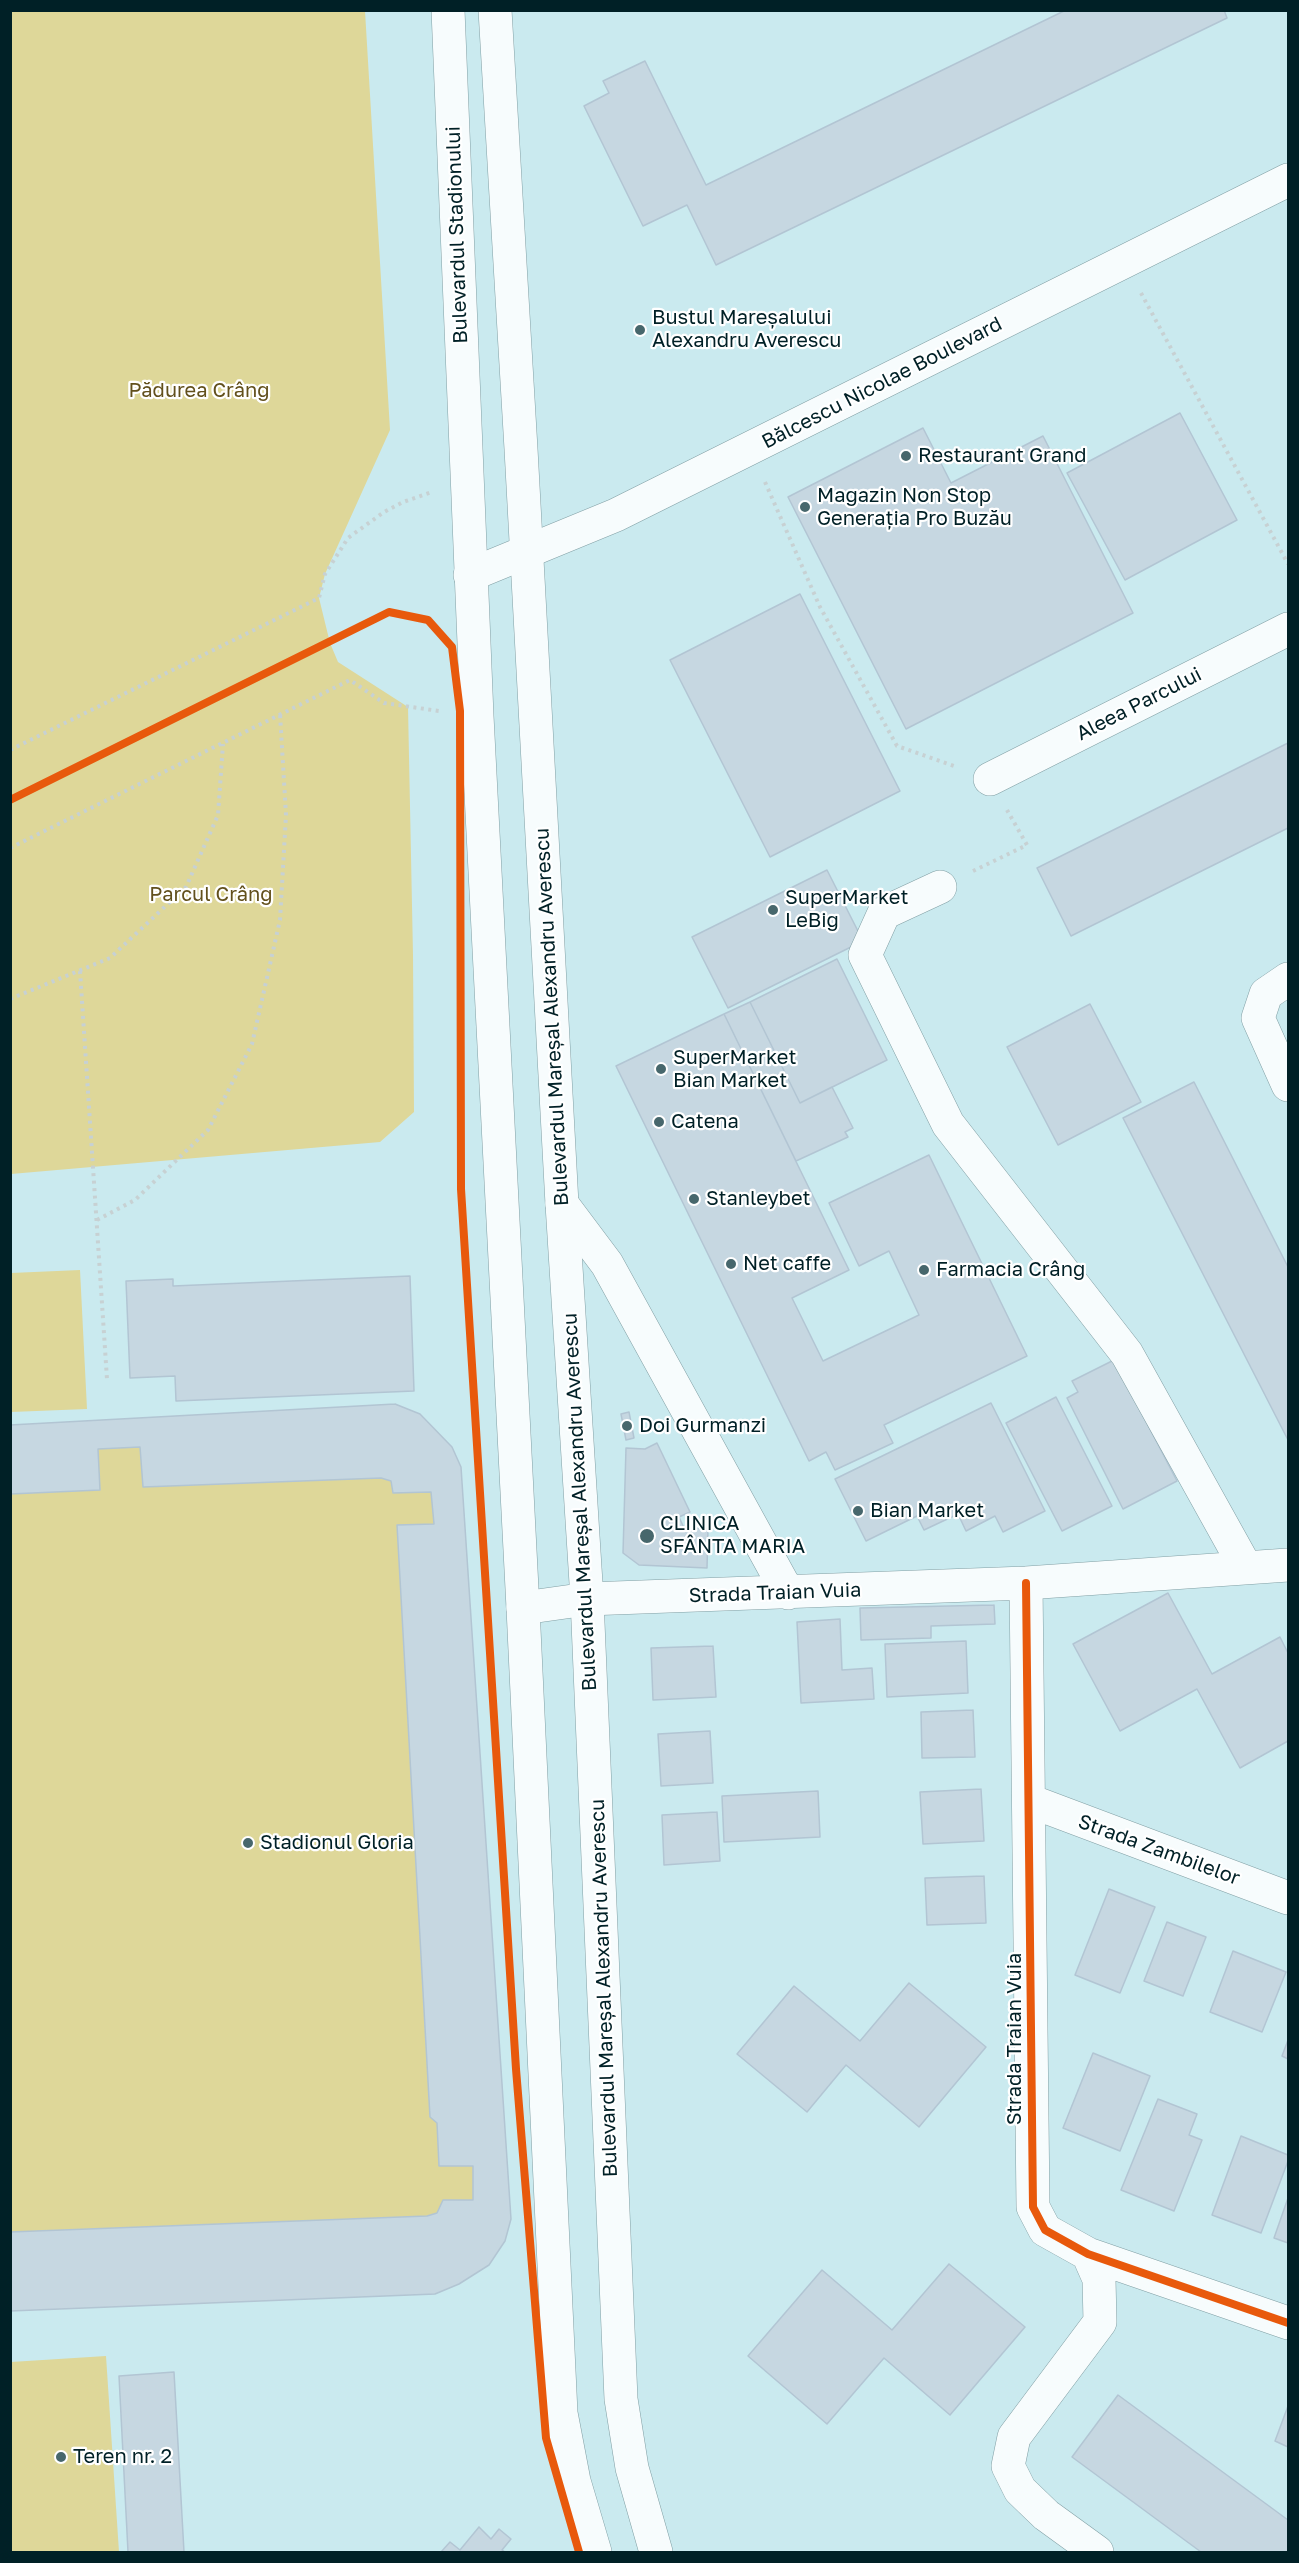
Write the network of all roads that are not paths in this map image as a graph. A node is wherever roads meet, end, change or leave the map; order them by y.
1 (448, 10) edge
2 (495, 10) edge
3 (1288, 180) edge
4 (527, 553) junction
5 (470, 575) junction
6 (1288, 629) edge
7 (990, 779) road end
8 (940, 887) road end
9 (1288, 979) edge
10 (1288, 1085) edge
11 (562, 1204) junction
12 (1288, 1565) edge
13 (1246, 1568) junction
14 (1026, 1583) junction
15 (788, 1593) junction
16 (587, 1599) junction
17 (523, 1608) junction
18 (1030, 1802) junction
19 (1288, 1898) edge
20 (1088, 2254) junction
21 (1288, 2323) edge
22 (595, 2553) edge
23 (657, 2553) edge
24 (1097, 2553) edge

1 - 5 main road, Bulevardul Stadionului
2 - 4 main road, Bulevardul Mareșal Alexandru Averescu
3 - 4 main road, Bălcescu Nicolae Boulevard
4 - 5 main road, Bălcescu Nicolae Boulevard
4 - 11 main road, Bulevardul Mareșal Alexandru Averescu
5 - 17 main road
6 - 7 main road, Aleea Parcului
8 - 13 main road
9 - 10 main road
11 - 15 main road
11 - 16 main road, Bulevardul Mareșal Alexandru Averescu
12 - 13 main road, Strada Traian Vuia
13 - 14 main road, Strada Traian Vuia
14 - 15 main road, Strada Traian Vuia
14 - 18 main road, Strada Traian Vuia
15 - 16 main road, Strada Traian Vuia
16 - 17 main road, Strada Traian Vuia
16 - 23 main road, Bulevardul Mareșal Alexandru Averescu
17 - 22 main road
18 - 19 main road, Strada Zambilelor
18 - 20 main road, Strada Traian Vuia
20 - 21 main road, Strada Traian Vuia
20 - 24 main road

